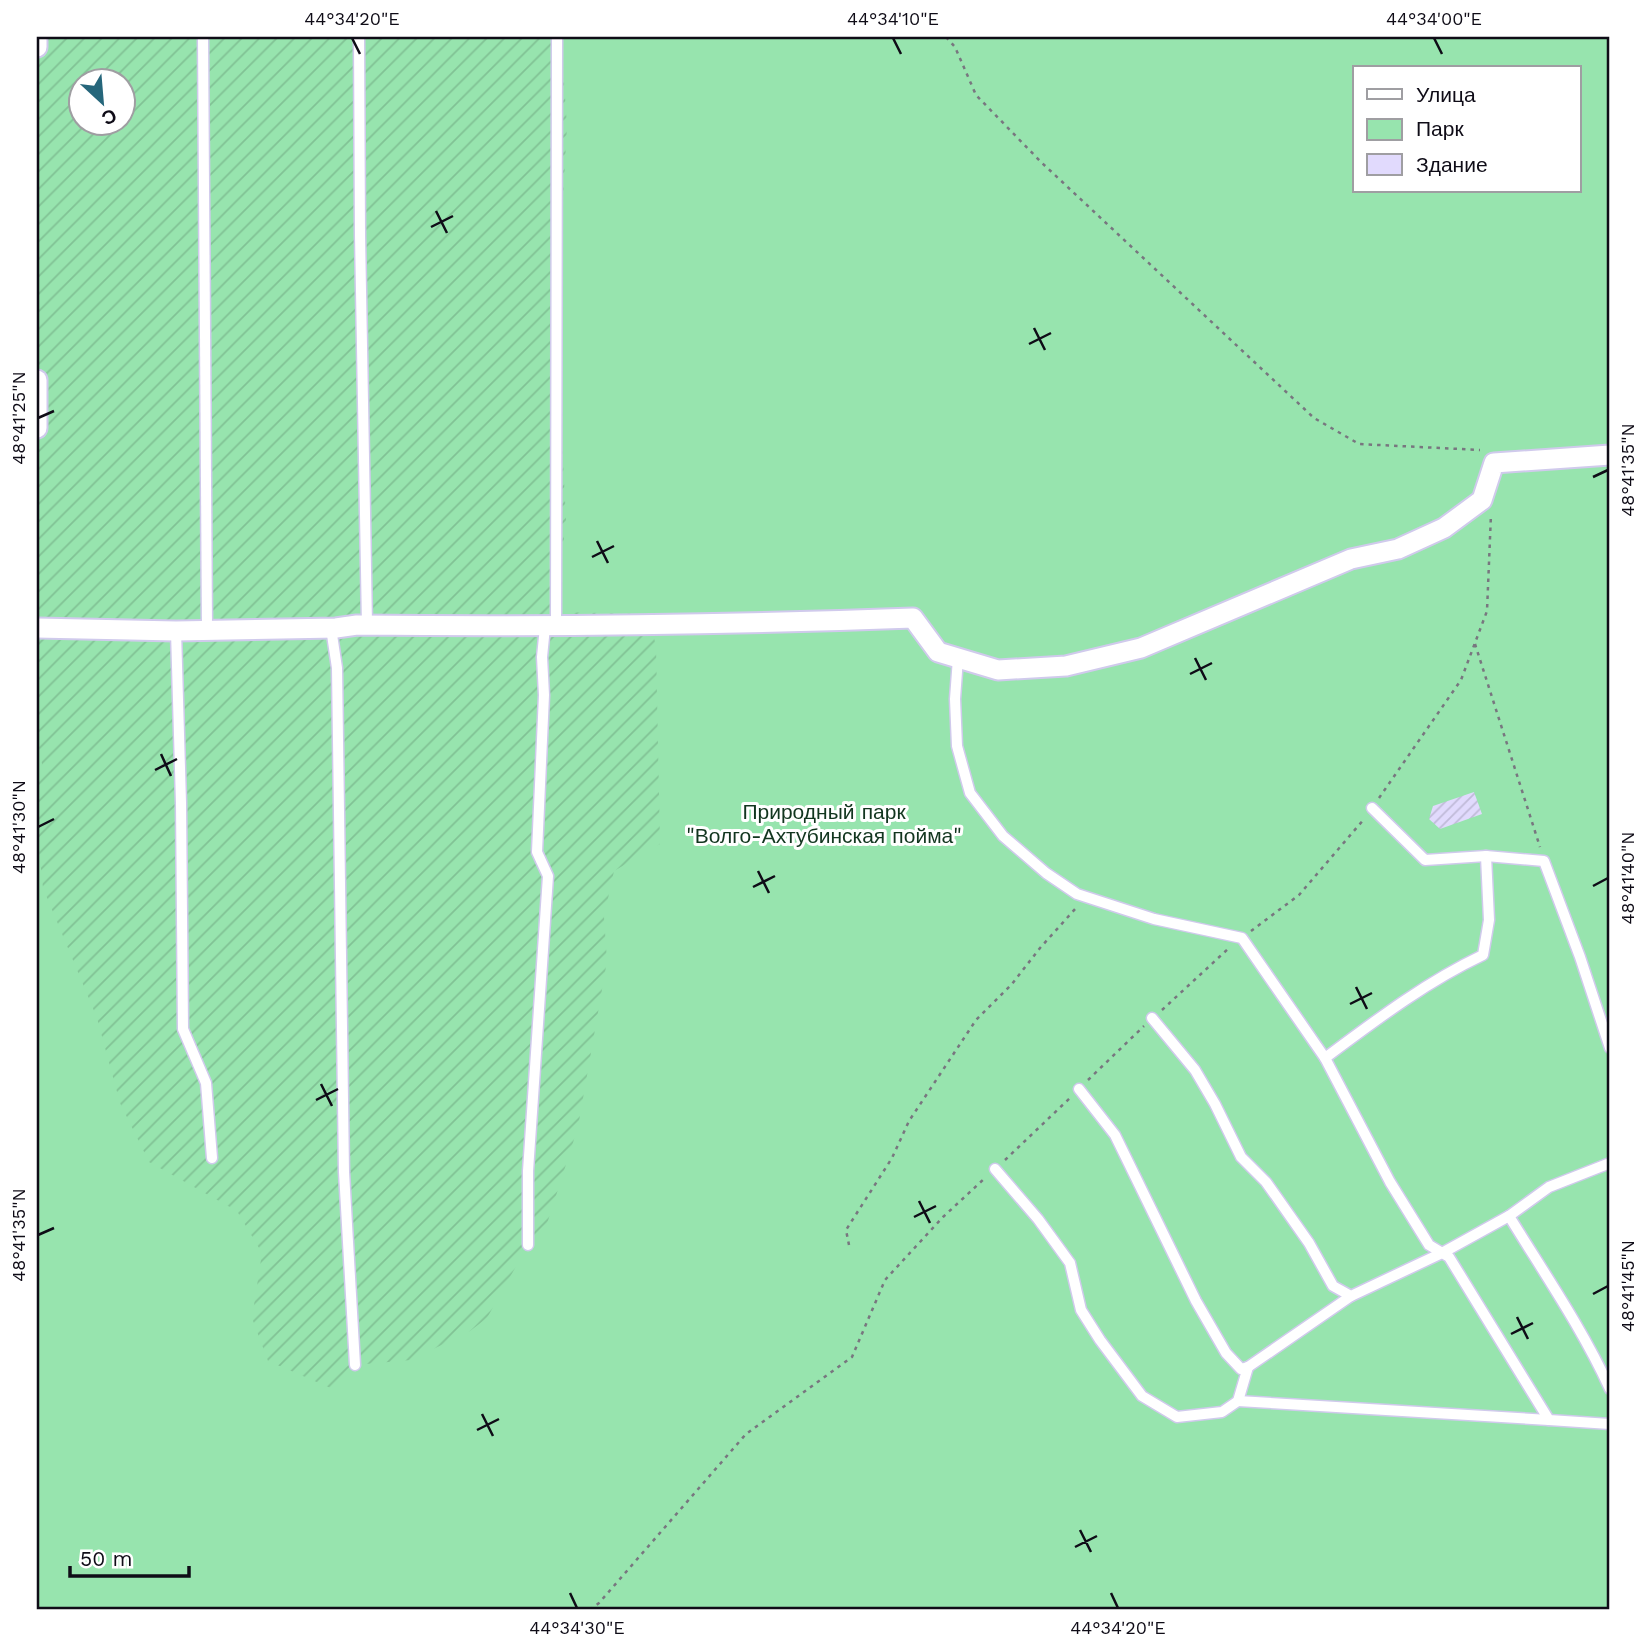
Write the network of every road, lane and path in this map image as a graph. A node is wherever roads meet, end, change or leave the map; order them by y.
1 (37, 37) edge
2 (203, 37) edge
3 (359, 37) edge
4 (557, 37) edge
5 (946, 37) edge
6 (37, 47) edge
7 (37, 380) edge
8 (37, 428) edge
9 (1610, 455) edge
10 (1494, 463) junction
11 (1492, 504) dead end
12 (367, 625) junction
13 (550, 627) junction
14 (37, 628) edge
15 (331, 628) junction
16 (207, 629) junction
17 (176, 631) junction
18 (1475, 643) junction
19 (958, 658) junction
20 (1372, 808) junction
21 (1486, 856) junction
22 (1544, 860) junction
23 (1085, 898) junction
24 (1242, 938) junction
25 (1152, 1018) junction
26 (1610, 1048) edge
27 (1325, 1058) junction
28 (1079, 1089) junction
29 (212, 1158) dead end
30 (1610, 1163) edge
31 (995, 1169) junction
32 (1509, 1216) junction
33 (528, 1245) dead end
34 (849, 1245) dead end
35 (1442, 1253) junction
36 (1350, 1296) junction
37 (355, 1365) dead end
38 (1248, 1367) junction
39 (1610, 1389) edge
40 (1238, 1401) junction
41 (1549, 1420) junction
42 (1610, 1424) edge
43 (590, 1610) edge

1 - 6 street
2 - 16 lane
3 - 12 lane
4 - 13 lane
5 - 10 path
7 - 8 street
9 - 10 street
10 - 19 street
11 - 18 path
12 - 13 street
12 - 15 street
13 - 19 street
13 - 33 lane
14 - 17 street
15 - 16 street
15 - 37 lane
16 - 17 street
17 - 29 lane
18 - 20 path
18 - 22 path
19 - 23 lane
20 - 21 lane
20 - 24 path
21 - 22 lane
21 - 27 lane
22 - 26 lane
23 - 24 lane
23 - 34 path
24 - 25 path
24 - 27 lane
25 - 28 path
25 - 36 lane
27 - 35 lane
28 - 31 path
28 - 38 lane
30 - 32 lane
31 - 40 lane
31 - 43 path
32 - 35 lane
32 - 39 lane
35 - 36 lane
35 - 41 lane
36 - 38 lane
38 - 40 lane
40 - 41 lane
41 - 42 lane

